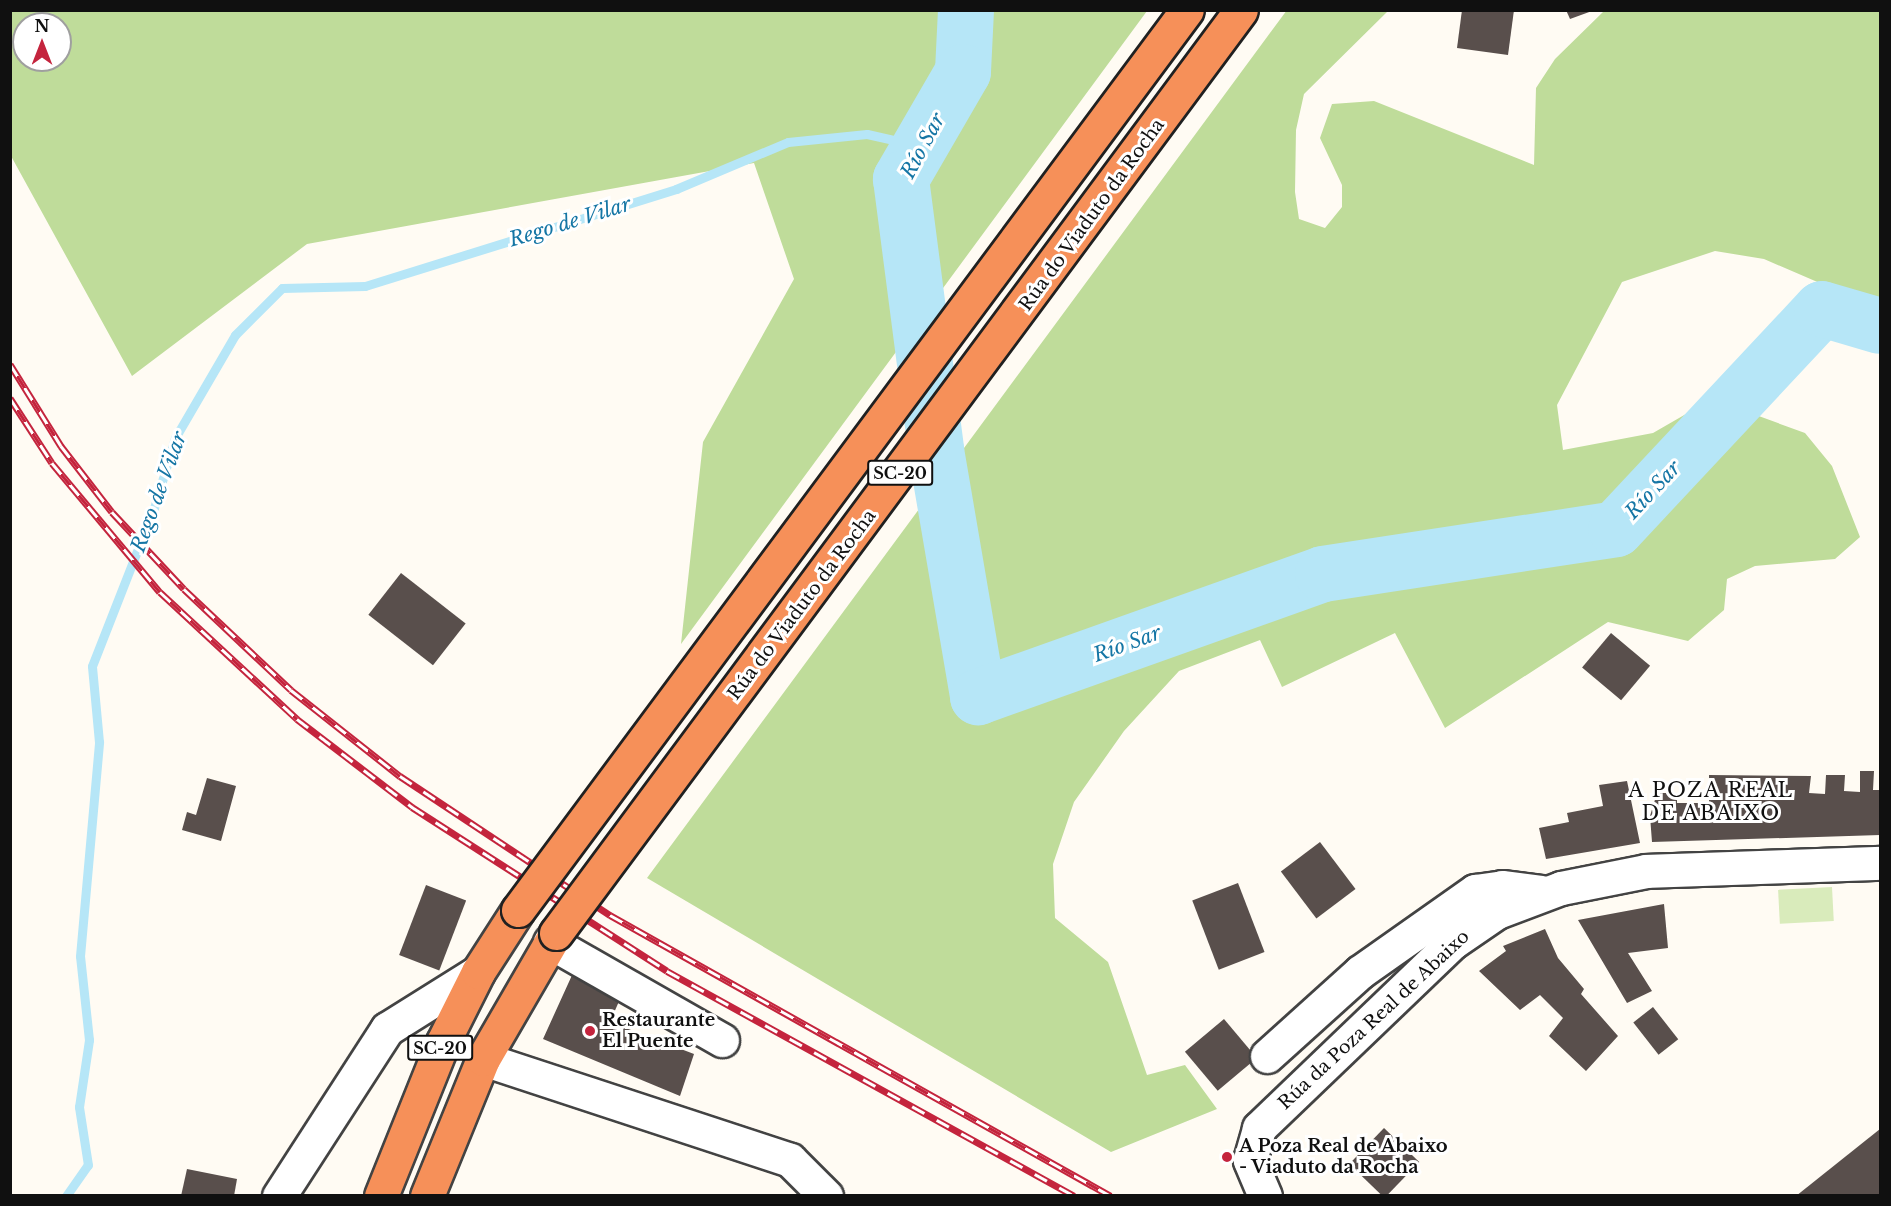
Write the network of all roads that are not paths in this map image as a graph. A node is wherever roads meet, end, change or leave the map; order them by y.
1 (1187, 10) edge
2 (1241, 10) edge
3 (1881, 863) edge
4 (1546, 893) junction
5 (553, 938) junction
6 (478, 972) junction
7 (722, 1040) dead end
8 (1267, 1056) dead end
9 (483, 1059) junction
10 (279, 1196) edge
11 (381, 1196) edge
12 (427, 1196) edge
13 (826, 1196) edge
14 (1265, 1196) edge

1 - 6 highway, SC-20, bridge
2 - 5 highway, Rúa do Viaduto da Rocha / SC-20, bridge
3 - 4 street, Rúa da Poza Real de Abaixo
4 - 8 street
4 - 14 street, Rúa da Poza Real de Abaixo
5 - 7 street
5 - 9 highway, Rúa do Viaduto da Rocha / SC-20
6 - 10 street
6 - 11 highway, SC-20
9 - 12 highway, Rúa do Viaduto da Rocha / SC-20
9 - 13 street

